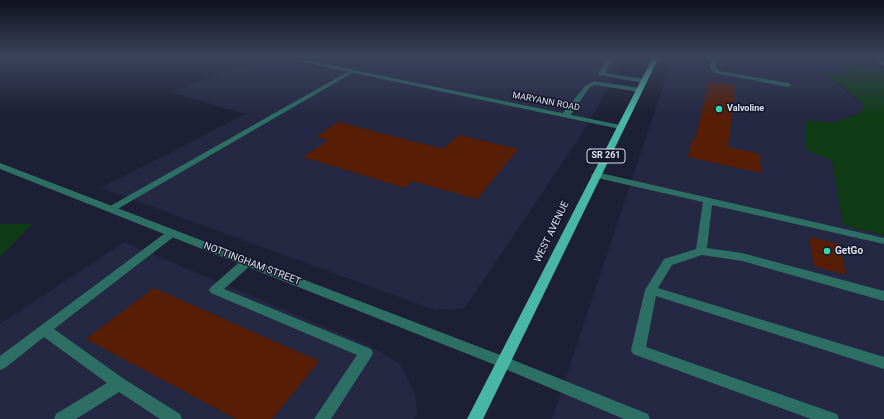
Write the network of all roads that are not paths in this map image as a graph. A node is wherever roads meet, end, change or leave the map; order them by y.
1 (343, 77) edge
2 (373, 77) edge
3 (617, 77) edge
4 (646, 77) edge
5 (737, 77) edge
6 (644, 81) junction
7 (788, 85) dead end
8 (639, 90) junction
9 (566, 116) junction
10 (620, 126) junction
11 (0, 166) edge
12 (596, 175) junction
13 (708, 201) junction
14 (110, 209) junction
15 (172, 233) junction
16 (884, 241) edge
17 (701, 251) junction
18 (247, 262) junction
19 (652, 290) junction
20 (884, 296) edge
21 (44, 329) junction
22 (504, 362) junction
23 (884, 363) edge
24 (0, 364) edge
25 (119, 384) junction
26 (62, 419) edge
27 (174, 419) edge
28 (322, 419) edge
29 (475, 419) edge
30 (642, 419) edge
31 (831, 419) edge

1 - 14 street
2 - 9 street, MARYANN ROAD
3 - 6 street
4 - 6 main road, WEST AVENUE / SR 261
5 - 7 street
6 - 8 main road, WEST AVENUE / SR 261
8 - 9 street
8 - 10 main road, WEST AVENUE / SR 261
9 - 10 street, MARYANN ROAD
10 - 12 main road, WEST AVENUE / SR 261
11 - 14 street, NOTTINGHAM STREET
12 - 13 street
12 - 22 main road, WEST AVENUE / SR 261
13 - 16 street
13 - 17 street
14 - 15 street, NOTTINGHAM STREET
15 - 18 street, NOTTINGHAM STREET
15 - 21 street
17 - 19 street
17 - 20 street
18 - 22 street, NOTTINGHAM STREET
18 - 28 street
19 - 23 street
19 - 31 street
21 - 24 street
21 - 25 street
22 - 29 main road, WEST AVENUE / SR 261
22 - 30 street, NOTTINGHAM STREET
25 - 26 street
25 - 27 street

